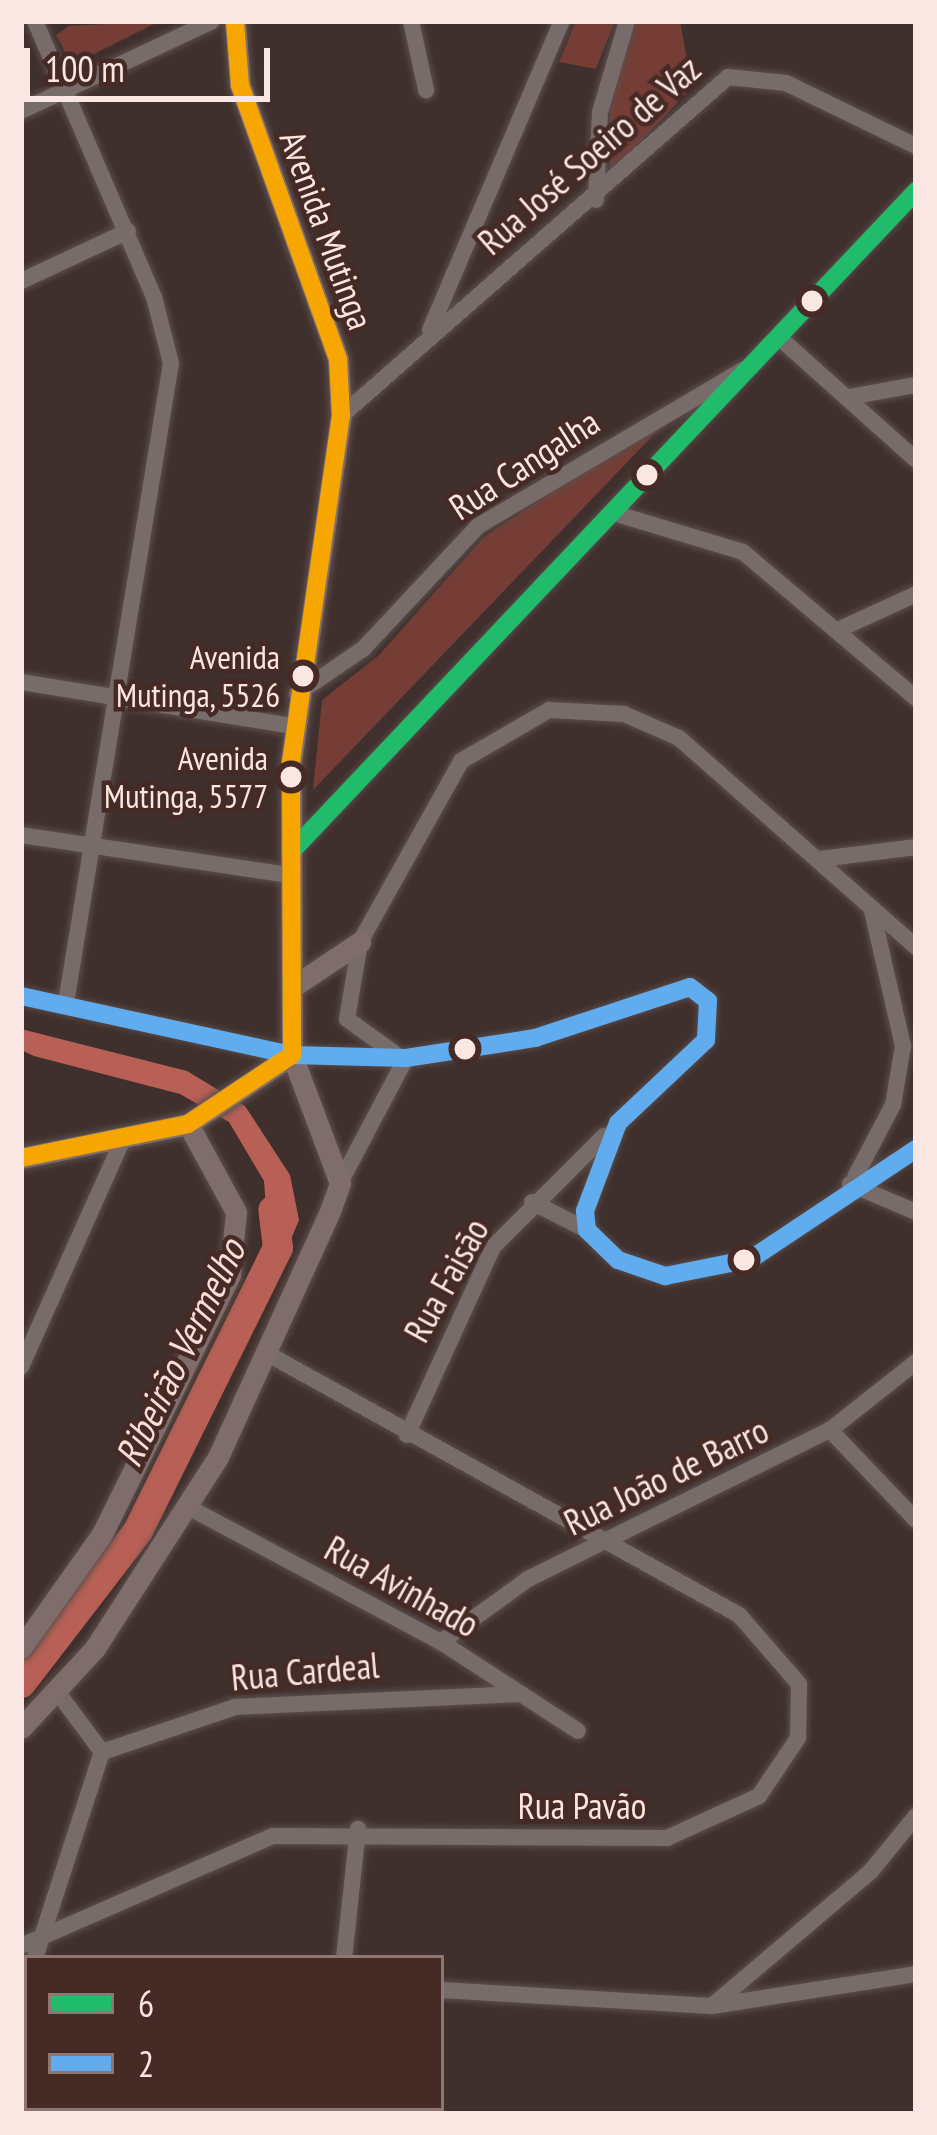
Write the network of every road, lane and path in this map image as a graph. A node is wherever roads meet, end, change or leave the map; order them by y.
1 (35, 21) edge
2 (212, 21) edge
3 (236, 21) edge
4 (411, 21) edge
5 (562, 21) edge
6 (627, 21) edge
7 (426, 90) dead end
8 (65, 92) junction
9 (21, 111) edge
10 (916, 146) edge
11 (916, 191) edge
12 (596, 200) junction
13 (128, 231) junction
14 (21, 281) edge
15 (429, 330) junction
16 (782, 340) junction
17 (754, 363) junction
18 (916, 385) edge
19 (849, 398) junction
20 (341, 416) junction
21 (916, 460) edge
22 (620, 515) junction
23 (916, 594) edge
24 (840, 629) junction
25 (21, 682) edge
26 (297, 694) junction
27 (916, 698) edge
28 (117, 699) junction
29 (294, 726) junction
30 (21, 835) edge
31 (94, 847) junction
32 (916, 847) edge
33 (820, 859) junction
34 (291, 864) junction
35 (872, 910) junction
36 (360, 942) junction
37 (916, 947) edge
38 (297, 984) junction
39 (21, 996) edge
40 (66, 1003) junction
41 (292, 1055) junction
42 (406, 1058) junction
43 (198, 1120) junction
44 (618, 1123) junction
45 (124, 1137) junction
46 (916, 1149) edge
47 (21, 1158) edge
48 (340, 1183) junction
49 (850, 1184) junction
50 (532, 1202) junction
51 (916, 1212) edge
52 (587, 1230) junction
53 (268, 1354) junction
54 (916, 1362) edge
55 (21, 1367) edge
56 (830, 1430) junction
57 (406, 1435) junction
58 (188, 1508) junction
59 (916, 1520) edge
60 (606, 1547) junction
61 (441, 1642) junction
62 (21, 1648) edge
63 (59, 1694) junction
64 (520, 1694) junction
65 (21, 1728) edge
66 (578, 1731) dead end
67 (102, 1752) junction
68 (916, 1816) edge
69 (358, 1828) junction
70 (42, 1935) junction
71 (21, 1946) edge
72 (36, 1955) edge
73 (344, 1955) edge
74 (916, 1974) edge
75 (444, 1990) edge
76 (712, 2006) junction

1 - 8 street
2 - 8 street
3 - 20 main road, Avenida Mutinga
4 - 7 street
5 - 15 street
6 - 12 street
8 - 9 street
8 - 13 street
10 - 12 street, Rua José Soeiro de Vaz
11 - 16 street
12 - 15 street, Rua José Soeiro de Vaz
13 - 14 street
13 - 28 street
15 - 20 street, Rua José Soeiro de Vaz
16 - 17 street
16 - 19 street
17 - 22 street
17 - 26 street, Rua Cangalha
18 - 19 street
19 - 21 street
20 - 26 main road, Avenida Mutinga
22 - 24 street
22 - 34 street
23 - 24 street
24 - 27 street
25 - 28 street
26 - 29 main road, Avenida Mutinga
28 - 29 street
28 - 31 street
29 - 34 main road, Avenida Mutinga
30 - 31 street
31 - 34 street
31 - 40 street
32 - 33 street
33 - 35 street
33 - 36 street
34 - 38 main road, Avenida Mutinga
35 - 37 street
35 - 49 street
36 - 38 main road
36 - 42 street
38 - 41 main road, Avenida Mutinga
39 - 40 street
40 - 41 street
41 - 42 street
41 - 43 main road
41 - 48 main road
42 - 44 street, Rua Faisão
42 - 48 street
43 - 45 main road
43 - 62 main road
44 - 50 street, Rua Faisão
44 - 52 street
45 - 47 main road
45 - 55 street
46 - 49 street
48 - 53 main road
49 - 51 street
49 - 52 street
50 - 52 street
50 - 57 street, Rua Faisão
53 - 57 street, Rua Pavão
53 - 58 main road
54 - 56 street, Rua João de Barro
56 - 59 street
56 - 60 street, Rua João de Barro
57 - 60 street, Rua Pavão
58 - 61 street, Rua Avinhado
58 - 63 main road
60 - 61 street, Rua João de Barro
60 - 69 street, Rua Pavão
61 - 64 street, Rua Avinhado
63 - 65 main road
63 - 67 street
64 - 66 street, Rua Avinhado
64 - 67 street, Rua Cardeal
67 - 70 street
68 - 76 street
69 - 70 street, Rua Pavão
69 - 73 street
70 - 71 street, Rua Pavão
70 - 72 street
74 - 76 street
75 - 76 street

